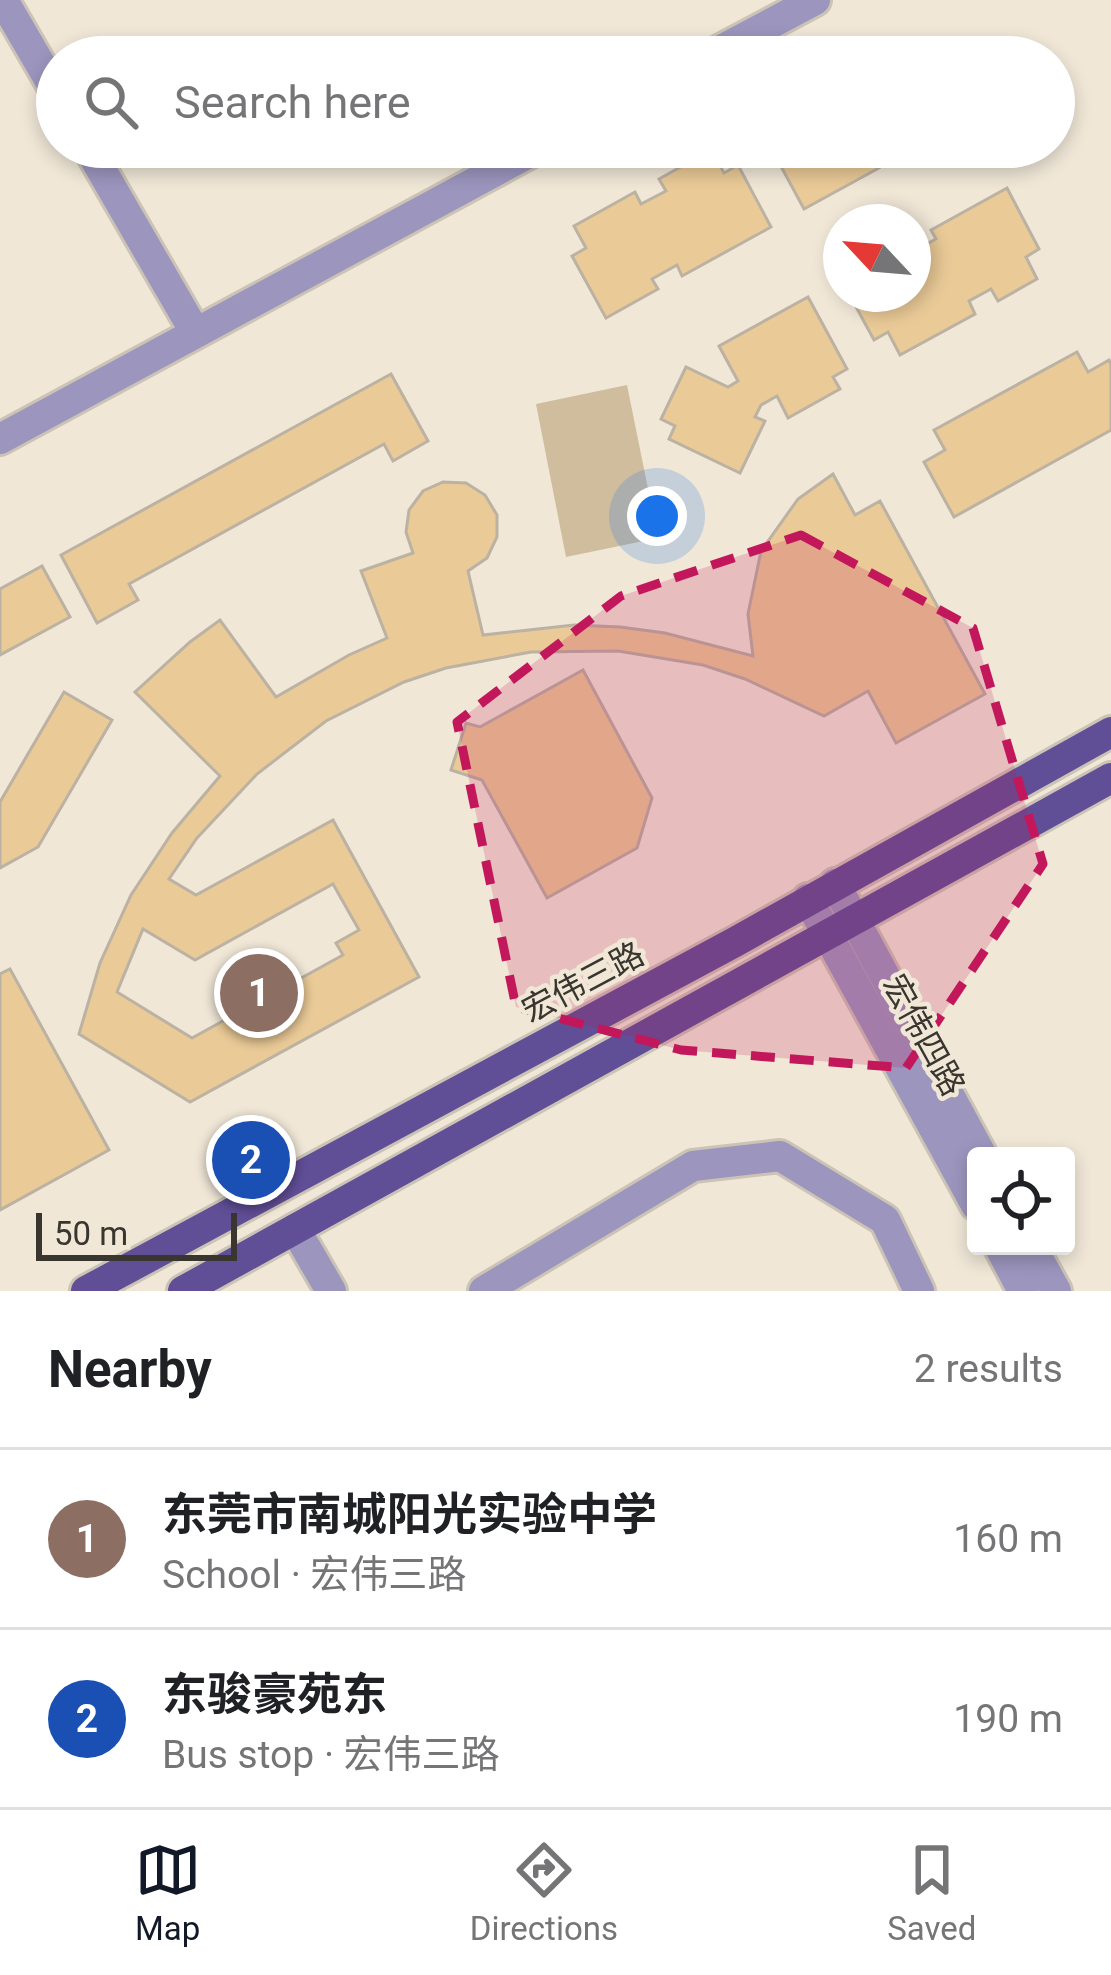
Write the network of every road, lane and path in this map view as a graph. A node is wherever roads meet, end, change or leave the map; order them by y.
1 (3, 0) edge
2 (814, 0) edge
3 (747, 36) edge
4 (36, 57) edge
5 (100, 168) edge
6 (502, 168) edge
7 (195, 332) junction
8 (0, 439) edge
9 (1111, 732) edge
10 (1111, 778) edge
11 (822, 892) junction
12 (841, 928) junction
13 (976, 1147) edge
14 (967, 1186) edge
15 (296, 1229) junction
16 (1004, 1255) edge
17 (1036, 1255) edge
18 (86, 1291) edge
19 (182, 1291) edge
20 (332, 1291) edge
21 (484, 1291) edge
22 (919, 1291) edge
23 (1023, 1291) edge
24 (1055, 1291) edge

1 - 4 street
2 - 3 street
5 - 7 street
6 - 7 street
7 - 8 street
9 - 11 main road, 宏伟三路
10 - 12 main road
11 - 12 street, 宏伟四路
11 - 18 main road, 宏伟三路
12 - 13 street, 宏伟四路
12 - 14 street, 宏伟四路
12 - 15 main road
15 - 19 main road
15 - 20 street
16 - 23 street
17 - 24 street
21 - 22 street

